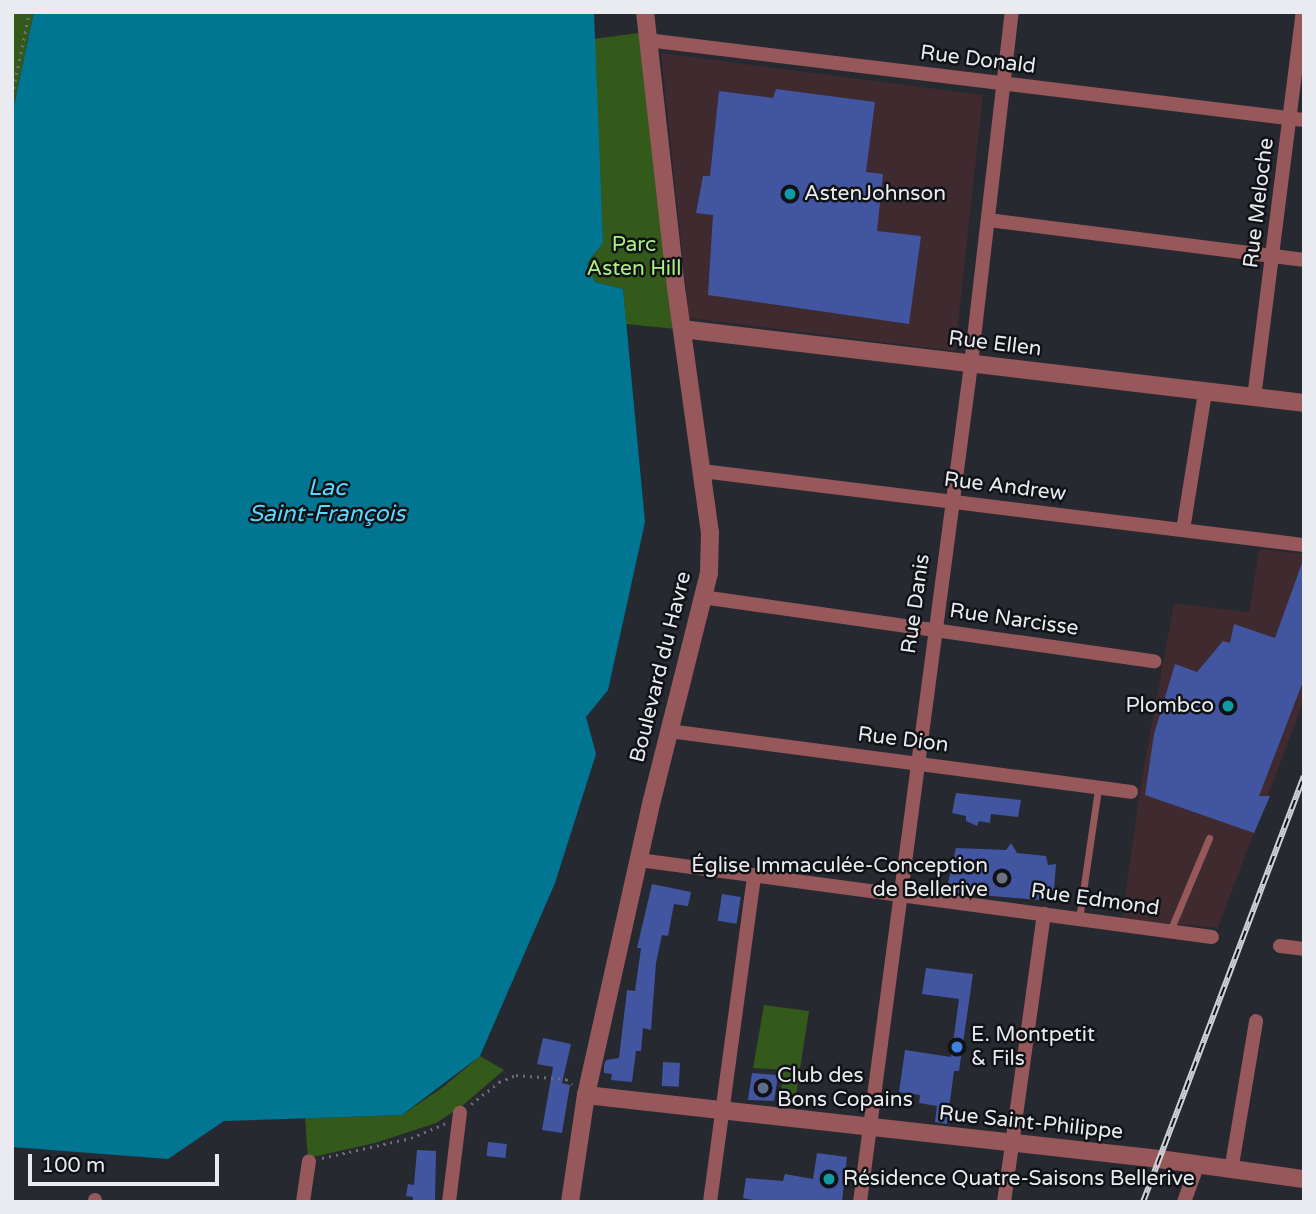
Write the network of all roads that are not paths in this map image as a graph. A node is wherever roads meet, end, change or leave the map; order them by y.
1 (645, 12) edge
2 (1012, 12) edge
3 (1303, 12) edge
4 (647, 40) junction
5 (1004, 85) junction
6 (1297, 119) edge
7 (988, 220) junction
8 (1274, 257) junction
9 (1304, 260) edge
10 (682, 328) junction
11 (971, 364) junction
12 (1205, 392) junction
13 (1254, 398) junction
14 (1304, 403) edge
15 (702, 471) junction
16 (952, 501) junction
17 (1183, 530) junction
18 (1304, 545) edge
19 (702, 597) junction
20 (934, 630) junction
21 (1154, 660) dead end
22 (669, 731) junction
23 (916, 763) junction
24 (1098, 788) junction
25 (1131, 792) dead end
26 (1209, 838) dead end
27 (639, 860) junction
28 (754, 875) junction
29 (899, 894) junction
30 (1044, 914) junction
31 (1079, 919) junction
32 (1170, 931) junction
33 (1212, 936) dead end
34 (1280, 946) dead end
35 (1304, 949) edge
36 (1256, 1021) dead end
37 (586, 1095) junction
38 (722, 1111) junction
39 (460, 1113) dead end
40 (869, 1128) junction
41 (1011, 1145) junction
42 (309, 1161) dead end
43 (1197, 1167) junction
44 (1231, 1171) junction
45 (1304, 1179) edge
46 (303, 1202) edge
47 (449, 1202) edge
48 (570, 1202) edge
49 (710, 1202) edge
50 (860, 1202) edge
51 (1004, 1202) edge
52 (1184, 1202) edge

1 - 4 street, Boulevard du Havre
2 - 5 street, Rue Danis
3 - 6 street, Rue Meloche
4 - 5 street, Rue Donald
4 - 10 street, Boulevard du Havre
5 - 6 street, Rue Donald
5 - 7 street, Rue Danis
6 - 8 street, Rue Meloche
7 - 8 street
7 - 11 street, Rue Danis
8 - 9 street
8 - 13 street, Rue Meloche
10 - 11 street, Rue Ellen
10 - 15 street, Boulevard du Havre
11 - 12 street, Rue Ellen
11 - 16 street, Rue Danis
12 - 13 street, Rue Ellen
12 - 17 street
13 - 14 street, Rue Ellen
15 - 16 street, Rue Andrew
15 - 19 street, Boulevard du Havre
16 - 17 street, Rue Andrew
16 - 20 street, Rue Danis
17 - 18 street, Rue Andrew
19 - 20 street, Rue Narcisse
19 - 22 street, Boulevard du Havre
20 - 21 street, Rue Narcisse
20 - 23 street, Rue Danis
22 - 23 street, Rue Dion
22 - 27 street, Boulevard du Havre
23 - 24 street, Rue Dion
23 - 29 street, Rue Danis
24 - 25 street, Rue Dion
24 - 31 lane
26 - 32 lane
27 - 28 street, Rue Edmond
27 - 37 street, Boulevard du Havre
28 - 29 street, Rue Edmond
28 - 38 street
29 - 30 street, Rue Edmond
29 - 40 street, Rue Danis
30 - 31 street, Rue Edmond
30 - 41 street
31 - 32 street, Rue Edmond
32 - 33 street, Rue Edmond
34 - 35 street
36 - 44 street
37 - 38 street, Rue Saint-Philippe
37 - 48 street, Boulevard du Havre
38 - 40 street, Rue Saint-Philippe
38 - 49 street
39 - 47 street
40 - 41 street, Rue Saint-Philippe
40 - 50 street, Rue Danis
41 - 43 street, Rue Saint-Philippe
41 - 51 street
42 - 46 street
43 - 44 street, Rue Saint-Philippe
43 - 52 street
44 - 45 street, Rue Saint-Philippe

